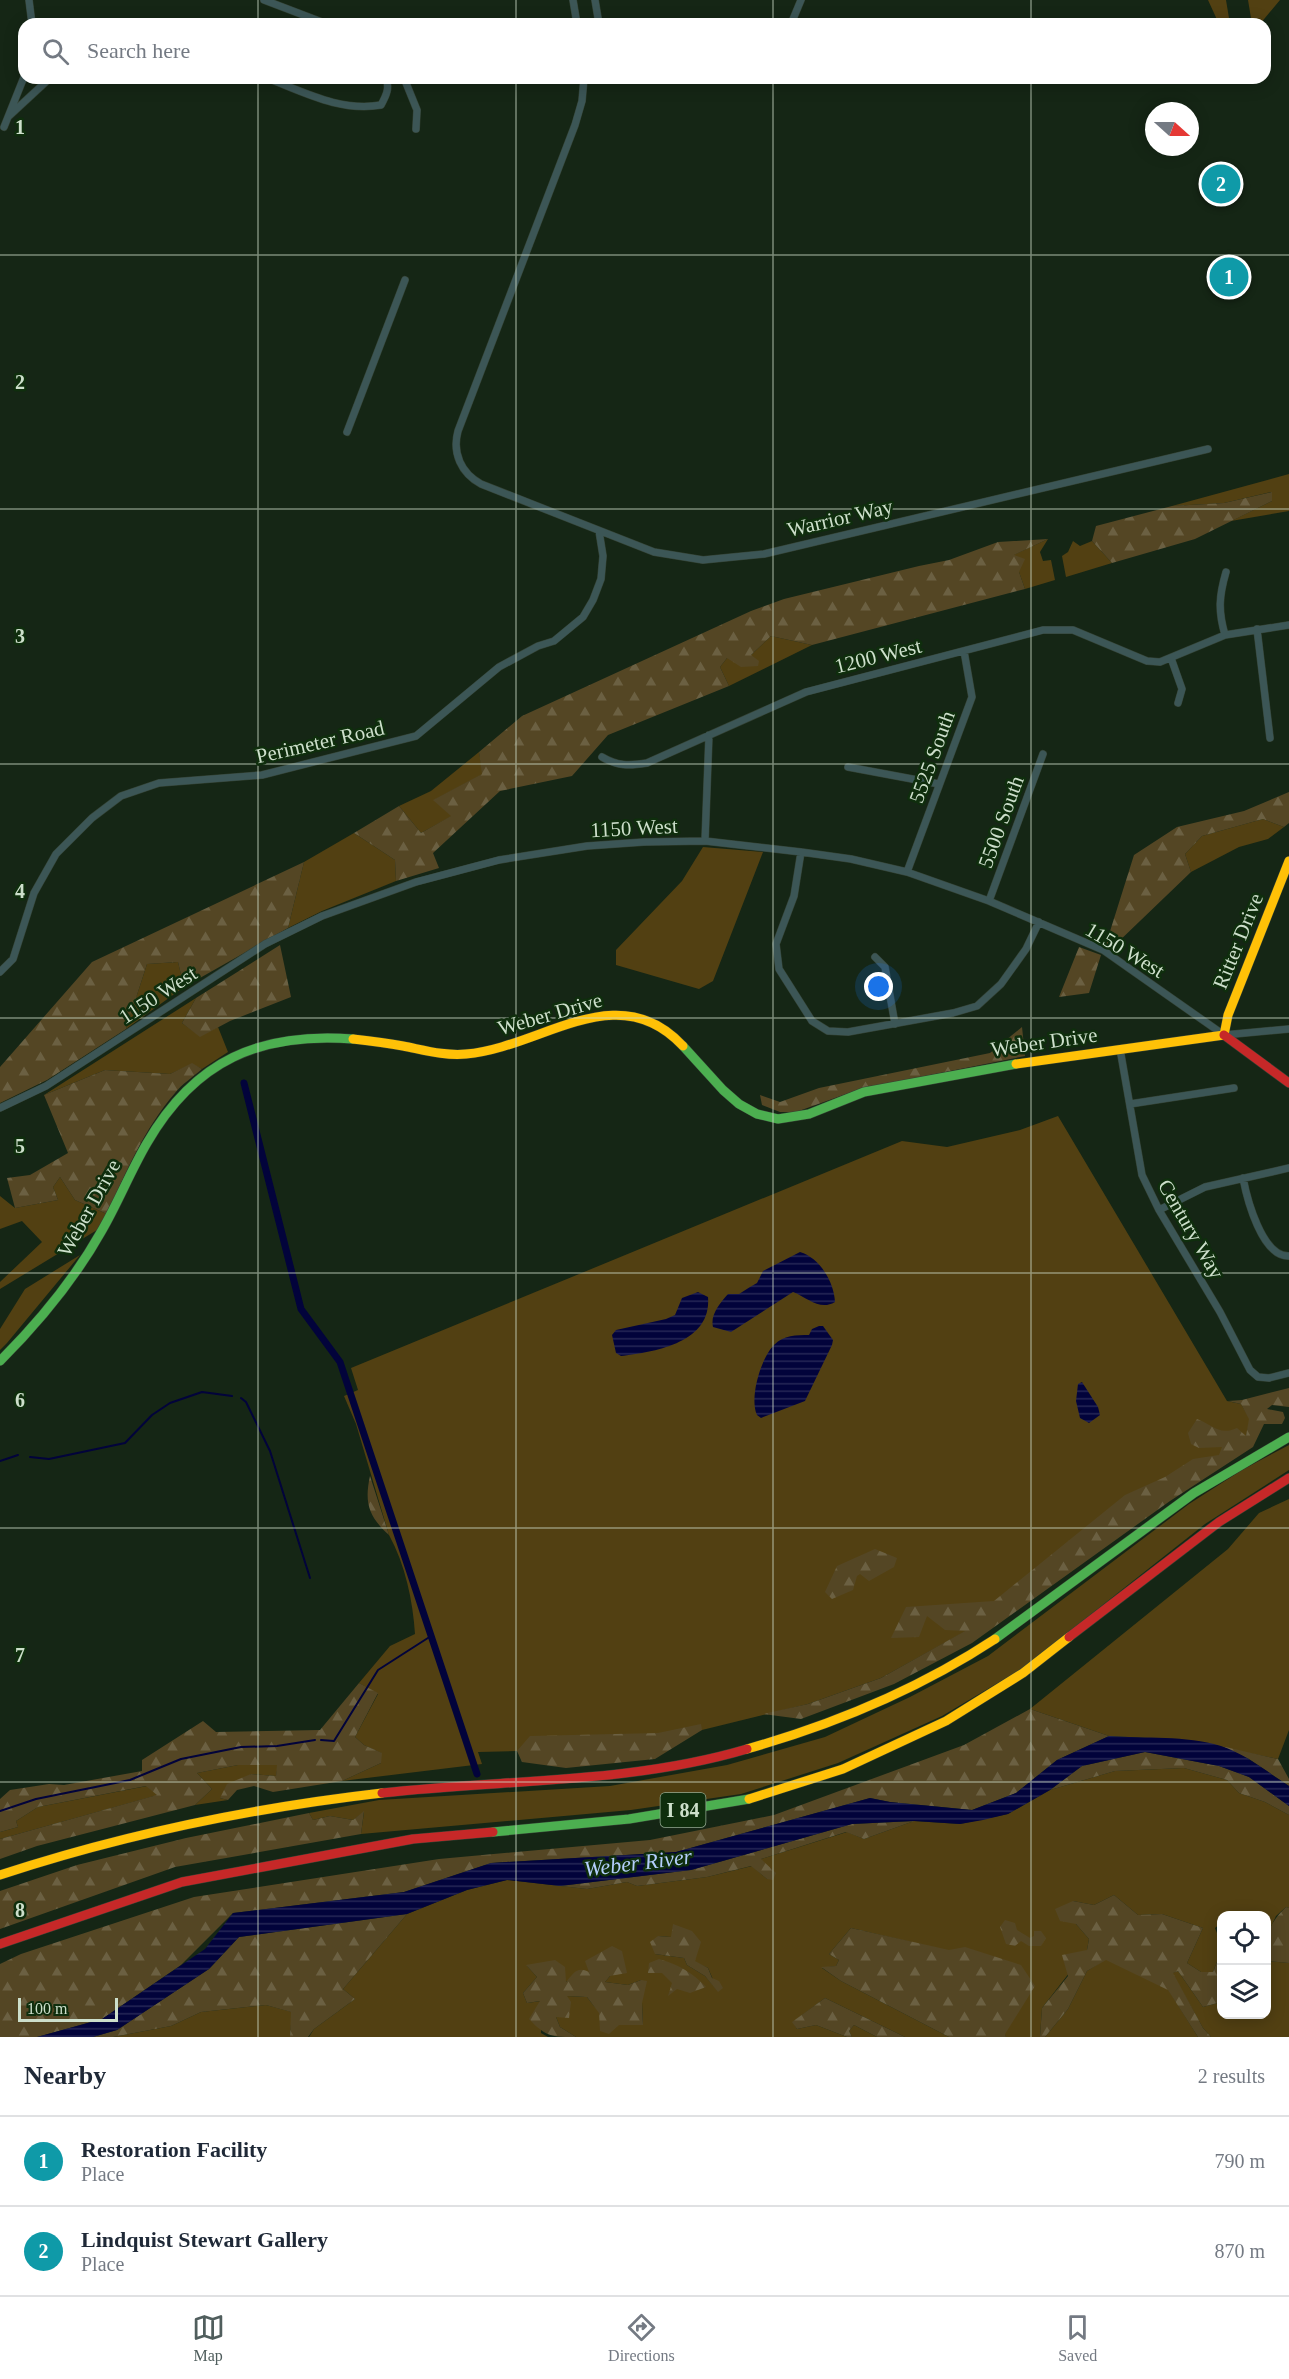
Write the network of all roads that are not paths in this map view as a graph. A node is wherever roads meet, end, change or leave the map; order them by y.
1 (29, 0) edge
2 (264, 0) edge
3 (573, 0) edge
4 (595, 0) edge
5 (801, 0) edge
6 (31, 18) edge
7 (311, 18) edge
8 (575, 18) edge
9 (598, 18) edge
10 (794, 18) edge
11 (21, 84) edge
12 (44, 84) edge
13 (282, 84) edge
14 (388, 84) edge
15 (406, 84) edge
16 (583, 84) edge
17 (9, 116) junction
18 (4, 127) dead end
19 (417, 129) dead end
20 (405, 280) dead end
21 (347, 432) dead end
22 (1208, 449) dead end
23 (598, 531) junction
24 (1226, 572) dead end
25 (1289, 625) edge
26 (1257, 629) junction
27 (1225, 635) junction
28 (964, 651) junction
29 (1171, 658) junction
30 (1178, 703) dead end
31 (710, 735) junction
32 (1270, 738) dead end
33 (1043, 754) dead end
34 (602, 757) dead end
35 (848, 767) dead end
36 (939, 784) junction
37 (705, 842) junction
38 (801, 852) junction
39 (1289, 861) edge
40 (907, 872) junction
41 (989, 901) junction
42 (1039, 922) junction
43 (875, 957) dead end
44 (0, 972) edge
45 (895, 1024) junction
46 (1289, 1029) edge
47 (1224, 1035) junction
48 (1120, 1049) junction
49 (1289, 1083) edge
50 (1234, 1088) dead end
51 (1130, 1104) junction
52 (0, 1108) edge
53 (1289, 1168) edge
54 (1243, 1178) junction
55 (1159, 1210) junction
56 (1286, 1256) edge
57 (0, 1361) edge
58 (1289, 1373) edge
59 (1289, 1437) edge
60 (1289, 1478) edge
61 (0, 1875) edge
62 (0, 1944) edge

1 - 6 street
2 - 7 street
3 - 8 street
4 - 9 street
5 - 10 street
11 - 17 street
12 - 17 street
13 - 14 street
15 - 19 street
16 - 23 street, Warrior Way
17 - 18 street
20 - 21 street
22 - 23 street, Warrior Way
23 - 44 street, Perimeter Road
24 - 27 street
25 - 26 street
26 - 27 street
26 - 32 street
27 - 29 street
28 - 29 street, 1200 West
28 - 31 street, 1200 West
28 - 36 street, 5525 South
29 - 30 street
31 - 34 street, 1200 West
31 - 37 street
33 - 41 street, 5500 South
35 - 36 street
36 - 40 street, 5525 South
37 - 38 street, 1150 West
37 - 52 street, 1150 West
38 - 40 street, 1150 West
38 - 45 street
39 - 47 main road, Ritter Drive
40 - 41 street, 1150 West
41 - 42 street, 1150 West
42 - 45 street
42 - 47 street, 1150 West
43 - 45 street
46 - 47 street
47 - 48 main road, Weber Drive
47 - 49 main road
48 - 51 street, Century Way
48 - 57 main road, Weber Drive
50 - 51 street
51 - 55 street, Century Way
53 - 54 street
54 - 55 street
54 - 56 street
55 - 58 street, Century Way
59 - 61 main road, I 84
60 - 62 main road, I 84

